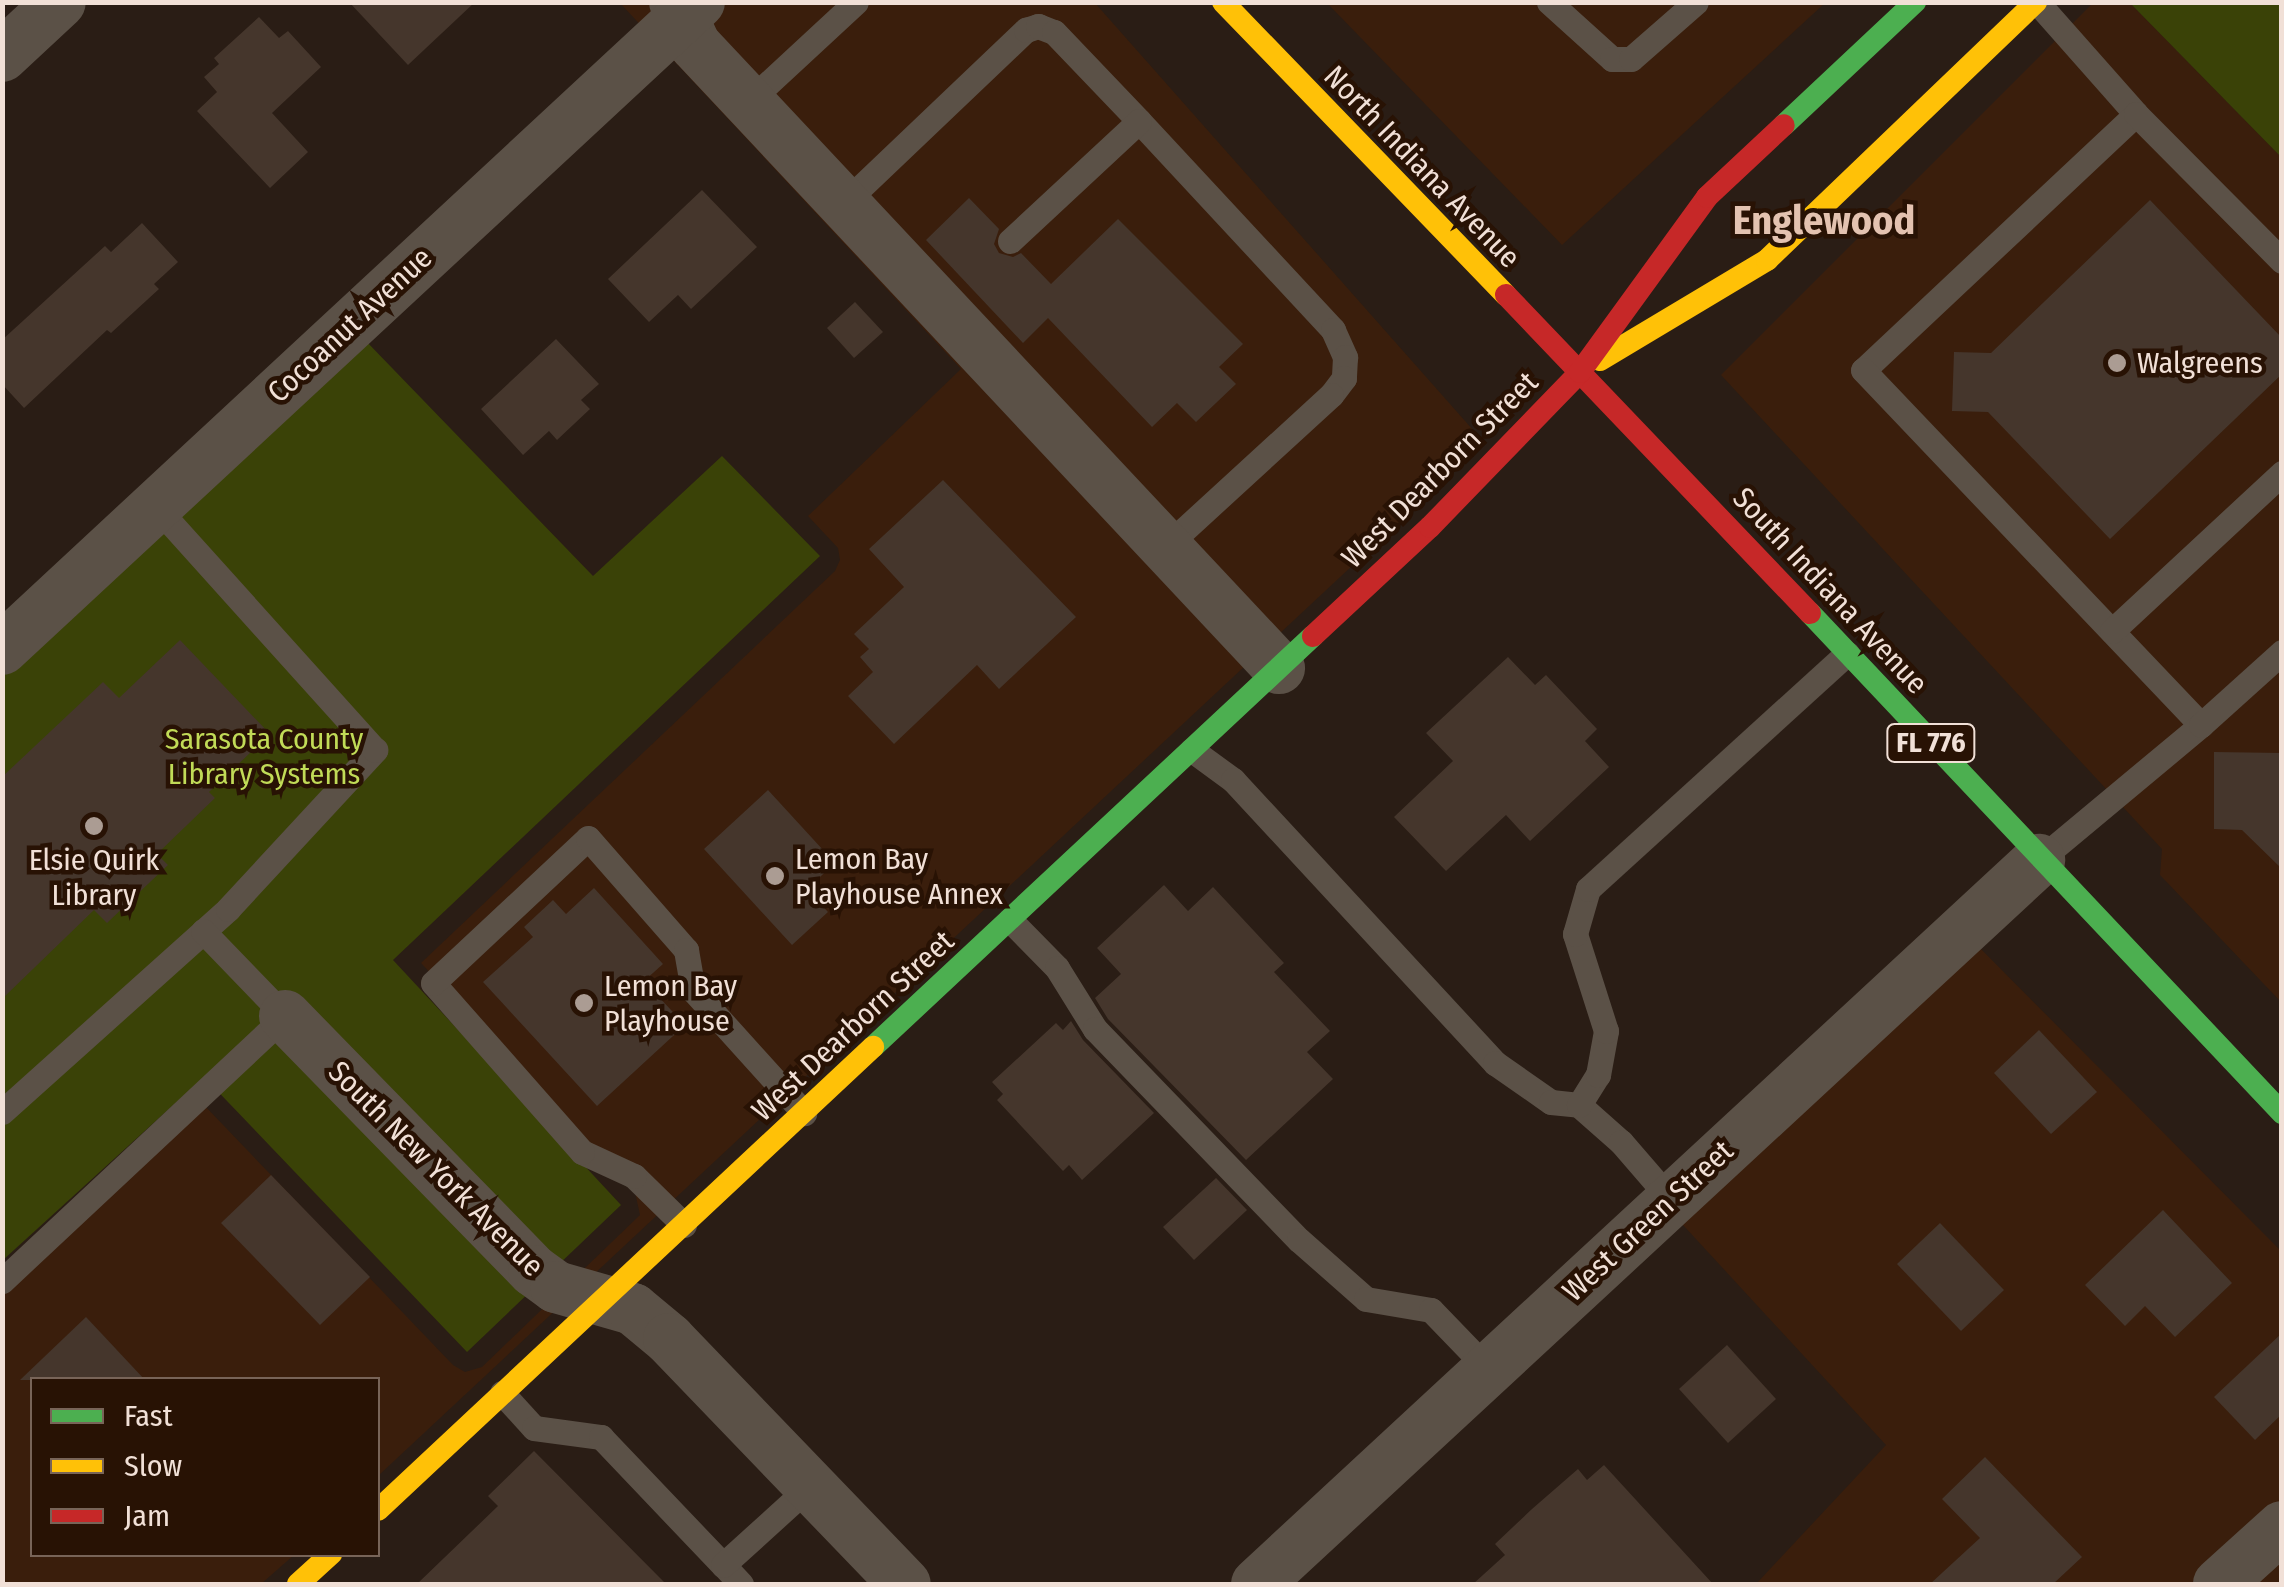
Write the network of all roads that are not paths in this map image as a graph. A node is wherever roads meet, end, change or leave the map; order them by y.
1 (60, 2) edge
2 (856, 2) edge
3 (1223, 2) edge
4 (1548, 2) edge
5 (1696, 2) edge
6 (1915, 2) edge
7 (2037, 2) edge
8 (686, 7) edge
9 (2, 56) edge
10 (748, 102) junction
11 (2136, 114) junction
12 (1139, 122) junction
13 (843, 204) junction
14 (1010, 241) dead end
15 (2282, 261) edge
16 (1580, 372) junction
17 (2282, 472) edge
18 (156, 507) junction
19 (1164, 548) junction
20 (2112, 631) junction
21 (2, 649) edge
22 (2282, 652) edge
23 (1847, 653) junction
24 (1279, 668) junction
25 (2201, 725) junction
26 (1192, 750) junction
27 (2039, 860) junction
28 (1010, 920) junction
29 (203, 931) junction
30 (285, 1016) junction
31 (1579, 1105) junction
32 (2, 1112) edge
33 (804, 1113) junction
34 (2282, 1113) edge
35 (1672, 1200) junction
36 (684, 1225) junction
37 (2, 1281) edge
38 (601, 1301) junction
39 (1488, 1369) junction
40 (502, 1393) junction
41 (809, 1487) junction
42 (380, 1508) edge
43 (2282, 1527) edge
44 (328, 1557) edge
45 (723, 1565) junction
46 (298, 1584) edge
47 (741, 1584) edge
48 (904, 1584) edge
49 (1257, 1584) edge
50 (2218, 1584) edge

1 - 9 street
2 - 10 lane
3 - 16 main road, North Indiana Avenue / FL 776
4 - 5 lane
6 - 16 main road
7 - 11 lane
7 - 16 main road
8 - 10 street
8 - 18 street, Cocoanut Avenue
10 - 13 street
11 - 15 lane
11 - 20 lane
12 - 13 lane
12 - 14 lane
12 - 19 lane
13 - 19 street
16 - 23 main road, South Indiana Avenue / FL 776
16 - 24 main road, West Dearborn Street
17 - 20 lane
18 - 21 street, Cocoanut Avenue
18 - 29 lane
19 - 24 street
20 - 25 lane
22 - 25 lane
23 - 27 main road, South Indiana Avenue / FL 776
23 - 31 lane
24 - 26 main road, West Dearborn Street
25 - 27 lane
26 - 28 main road, West Dearborn Street
26 - 31 lane
27 - 34 main road, South Indiana Avenue / FL 776
27 - 35 street, West Green Street
28 - 33 main road, West Dearborn Street
28 - 39 lane
29 - 30 lane
29 - 32 lane
30 - 37 lane
30 - 38 street, South New York Avenue
31 - 35 lane
33 - 36 main road, West Dearborn Street
33 - 36 lane
35 - 39 street, West Green Street
36 - 38 main road, West Dearborn Street
38 - 40 main road, West Dearborn Street
38 - 41 street, South New York Avenue
39 - 49 street, West Green Street
40 - 42 main road, West Dearborn Street
40 - 45 lane
41 - 45 lane
41 - 48 street, South New York Avenue
43 - 50 street
44 - 46 main road
45 - 47 lane

